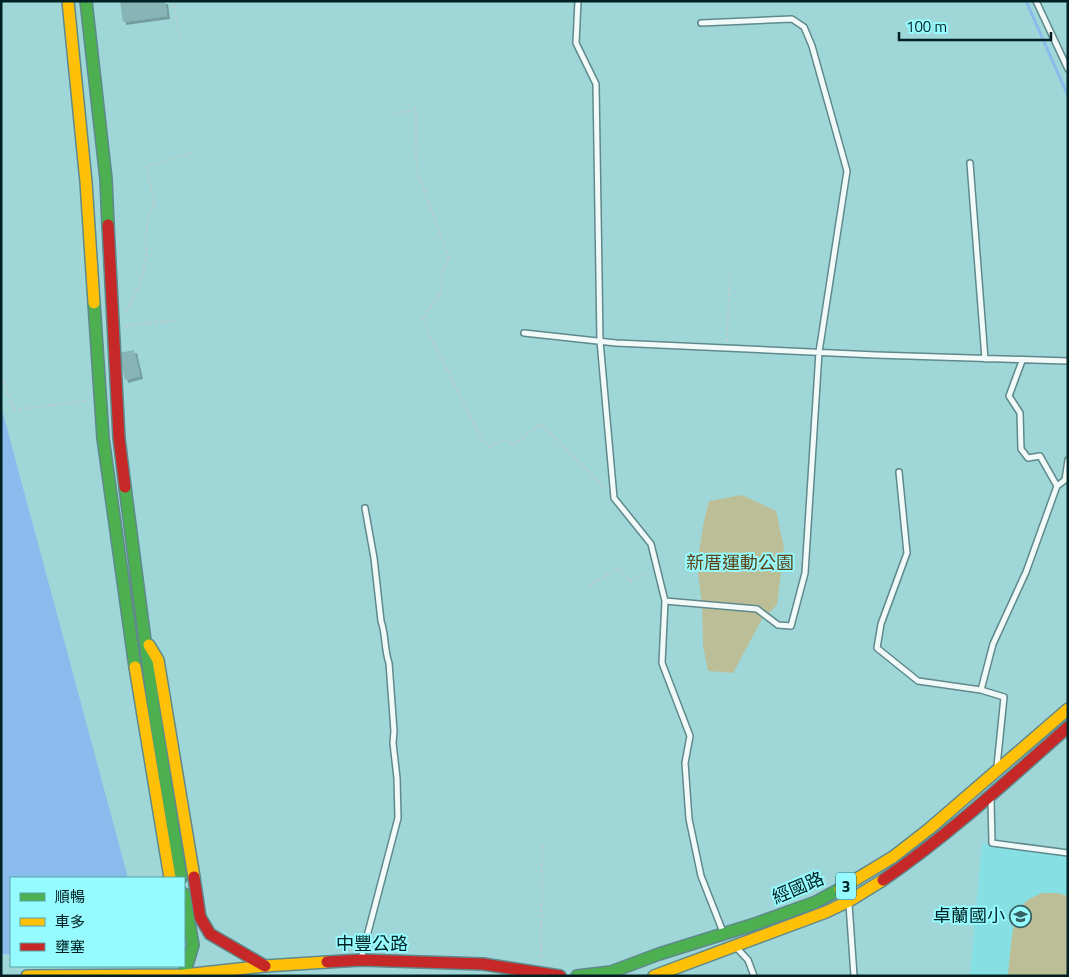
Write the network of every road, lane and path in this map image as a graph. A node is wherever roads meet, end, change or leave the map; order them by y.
1 (68, 1) edge
2 (86, 1) edge
3 (173, 1) edge
4 (578, 1) edge
5 (1036, 1) edge
6 (701, 23) dead end
7 (181, 41) dead end
8 (1068, 70) edge
9 (394, 114) dead end
10 (196, 152) dead end
11 (970, 163) dead end
12 (730, 270) dead end
13 (125, 313) dead end
14 (177, 320) dead end
15 (113, 328) junction
16 (524, 333) dead end
17 (600, 341) junction
18 (727, 348) junction
19 (819, 352) junction
20 (985, 359) junction
21 (1022, 361) junction
22 (1068, 361) edge
23 (1, 377) edge
24 (100, 398) junction
25 (1068, 460) edge
26 (899, 472) dead end
27 (1057, 486) junction
28 (614, 498) junction
29 (364, 508) dead end
30 (657, 568) junction
31 (589, 585) dead end
32 (665, 601) junction
33 (145, 638) junction
34 (132, 643) junction
35 (981, 690) junction
36 (1068, 708) edge
37 (1068, 727) edge
38 (996, 772) junction
39 (984, 782) junction
40 (991, 795) junction
41 (542, 844) dead end
42 (1068, 852) edge
43 (170, 877) edge
44 (181, 877) edge
45 (185, 900) edge
46 (849, 901) junction
47 (724, 933) junction
48 (734, 945) junction
49 (361, 960) junction
50 (470, 963) junction
51 (682, 965) junction
52 (265, 966) junction
53 (185, 967) edge
54 (183, 972) edge
55 (542, 973) junction
56 (27, 976) edge
57 (469, 976) edge
58 (560, 976) edge
59 (577, 976) edge
60 (654, 976) edge
61 (671, 976) edge
62 (754, 976) edge
63 (854, 976) edge

1 - 24 main road
2 - 15 main road
3 - 7 path
4 - 17 lane
5 - 8 lane
6 - 19 lane
9 - 28 path
10 - 13 path
11 - 20 lane
12 - 18 path
14 - 15 path
15 - 33 main road
16 - 17 lane
17 - 18 lane
17 - 28 lane
18 - 19 lane
19 - 20 lane
19 - 32 lane
20 - 21 lane
21 - 22 lane
21 - 27 lane
23 - 24 path
24 - 34 main road
25 - 27 lane
26 - 35 lane
27 - 35 lane
28 - 30 lane
29 - 49 lane
30 - 31 path
30 - 32 lane
32 - 47 lane
33 - 34 main road
33 - 44 main road
33 - 52 main road
34 - 43 main road
35 - 38 lane
36 - 38 main road, 經國路 / 3
37 - 40 main road, 經國路 / 3
38 - 39 main road, 經國路 / 3
39 - 40 lane
39 - 47 main road, 經國路 / 3
40 - 42 lane
40 - 46 main road, 經國路 / 3
41 - 55 path
45 - 53 main road
46 - 48 main road, 經國路 / 3
46 - 63 lane
47 - 48 lane
47 - 59 main road, 經國路 / 3
48 - 51 main road, 經國路 / 3
48 - 62 lane
49 - 50 main road, 中豐公路
49 - 52 main road, 中豐公路
50 - 55 main road, 中豐公路
50 - 57 main road
51 - 60 main road, 經國路 / 3
51 - 61 main road
52 - 54 main road, 中豐公路
54 - 56 main road, 中豐公路
55 - 58 main road, 中豐公路

